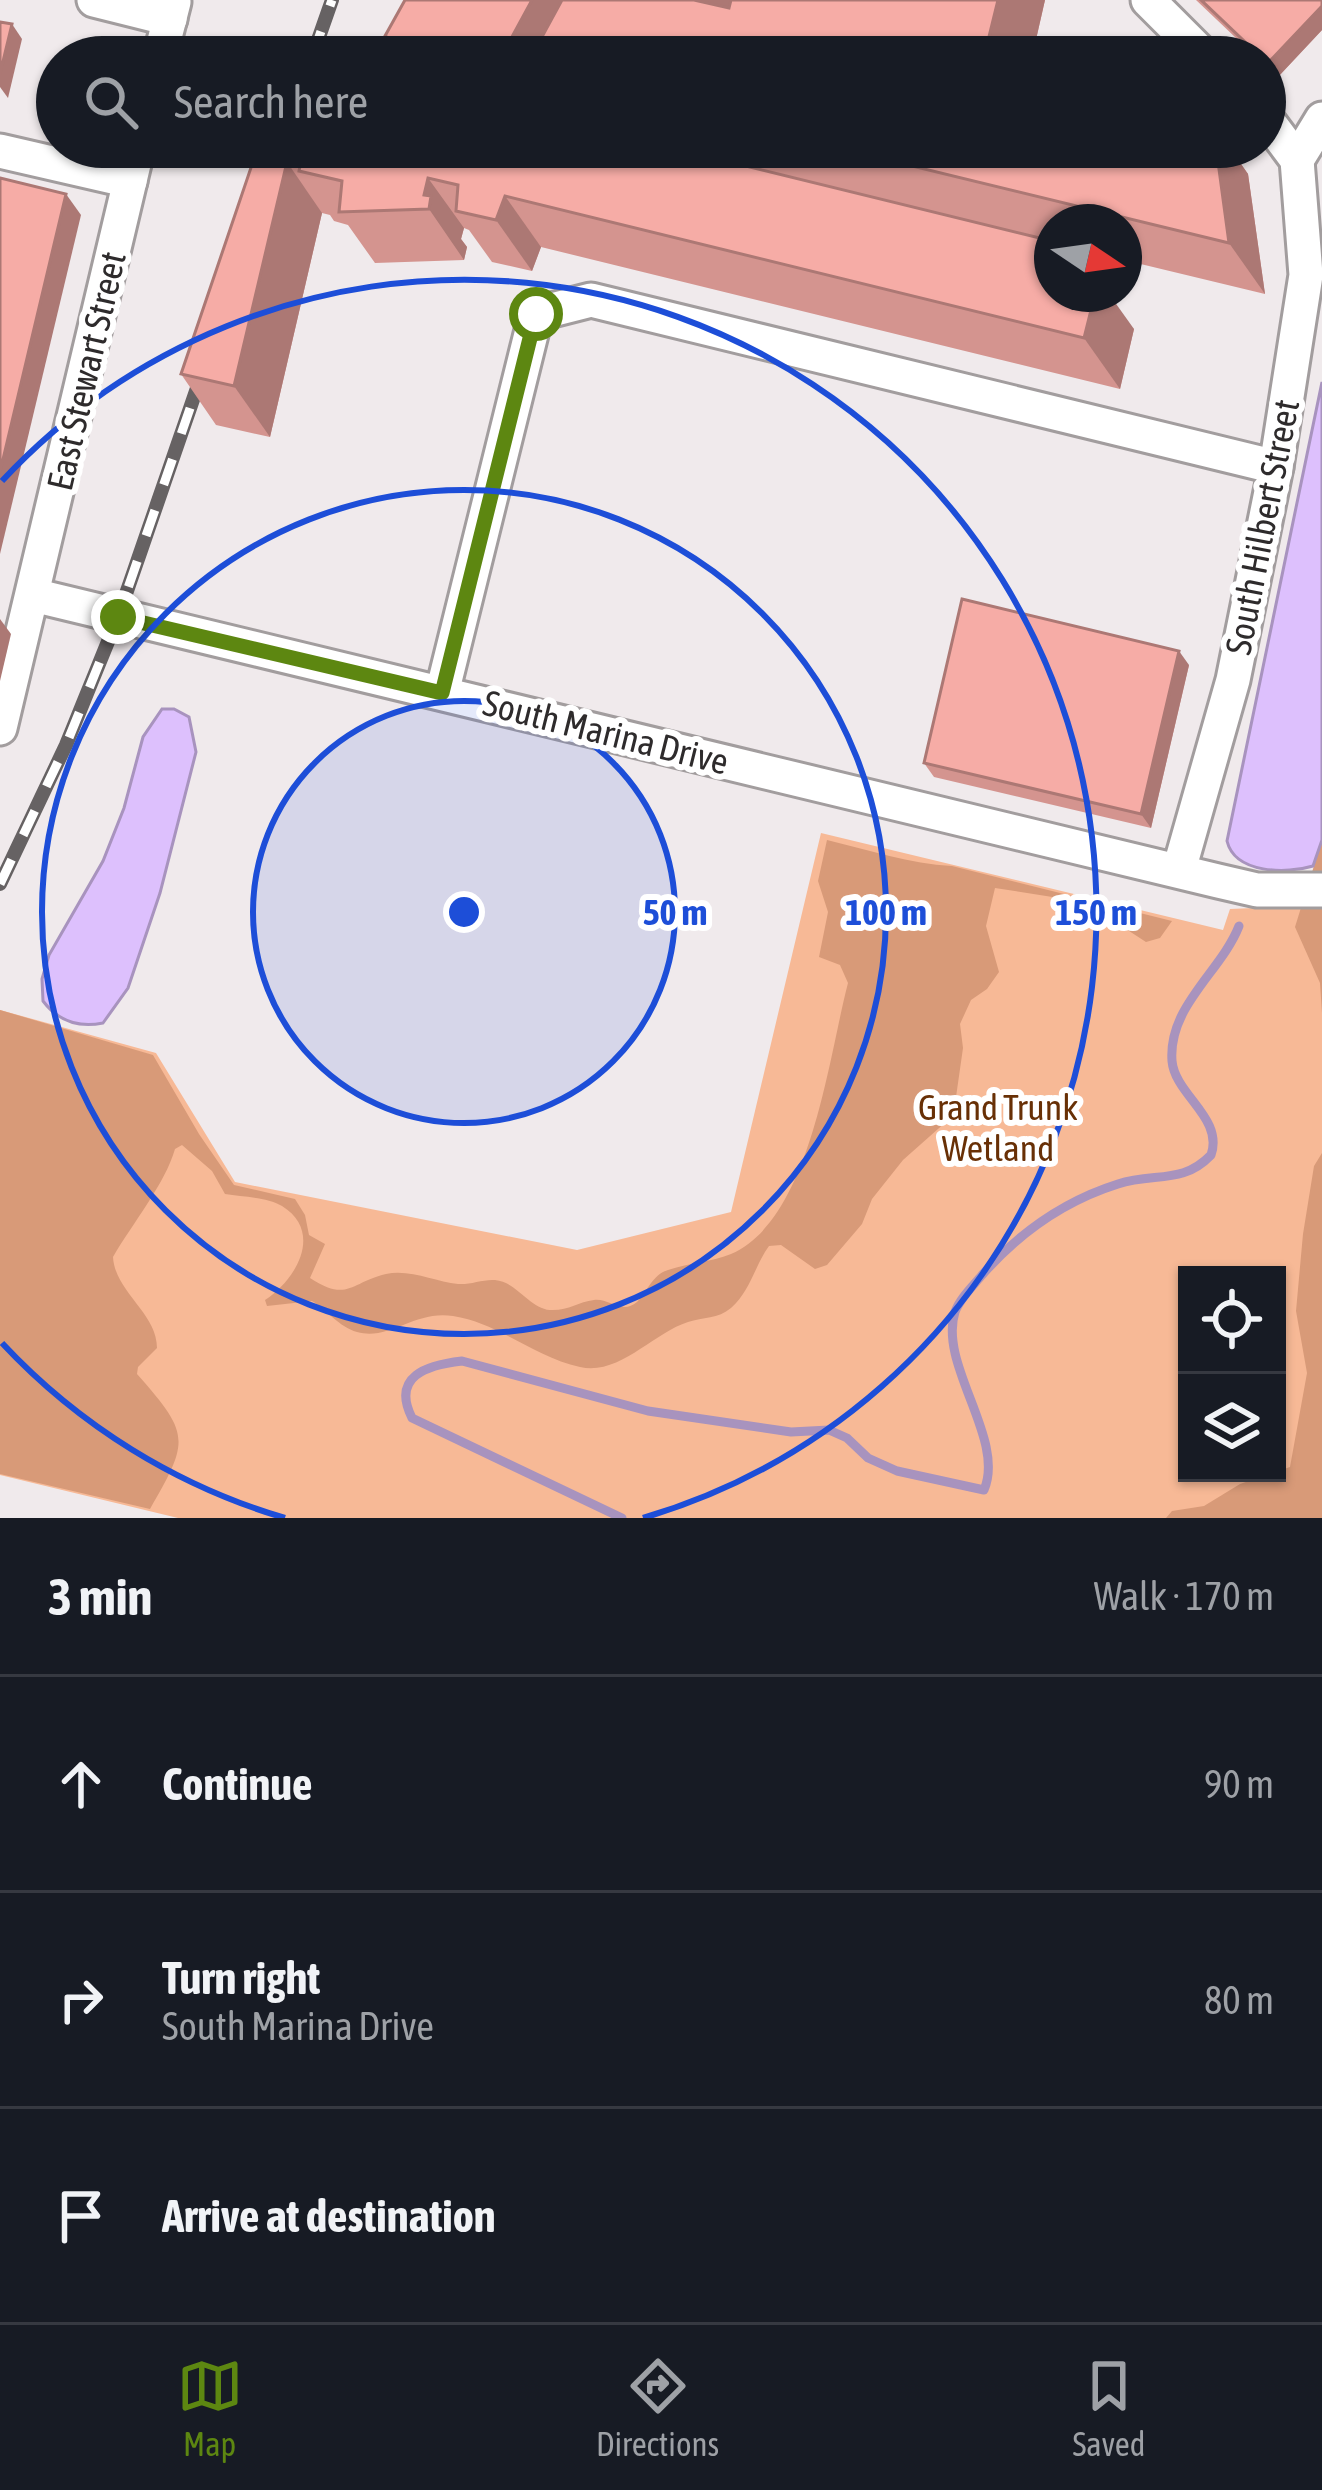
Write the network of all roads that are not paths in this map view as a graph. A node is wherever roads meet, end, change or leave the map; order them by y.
1 (94, 0) edge
2 (1148, 0) edge
3 (172, 9) edge
4 (1184, 36) edge
5 (1322, 119) edge
6 (1286, 145) edge
7 (0, 151) edge
8 (36, 160) edge
9 (1297, 160) junction
10 (71, 168) edge
11 (134, 168) edge
12 (130, 182) junction
13 (1276, 467) junction
14 (33, 595) junction
15 (442, 693) junction
16 (0, 728) edge
17 (1179, 870) junction
18 (1322, 890) edge

1 - 3 street
2 - 4 street
5 - 9 street
6 - 9 street
7 - 8 street
9 - 13 street, South Hilbert Street
10 - 12 street
11 - 12 street, East Stewart Street
12 - 14 street, East Stewart Street
13 - 15 street
13 - 17 street, South Hilbert Street
14 - 15 street, South Marina Drive
14 - 16 street, East Stewart Street
15 - 17 street, South Marina Drive
17 - 18 street, South Marina Drive

